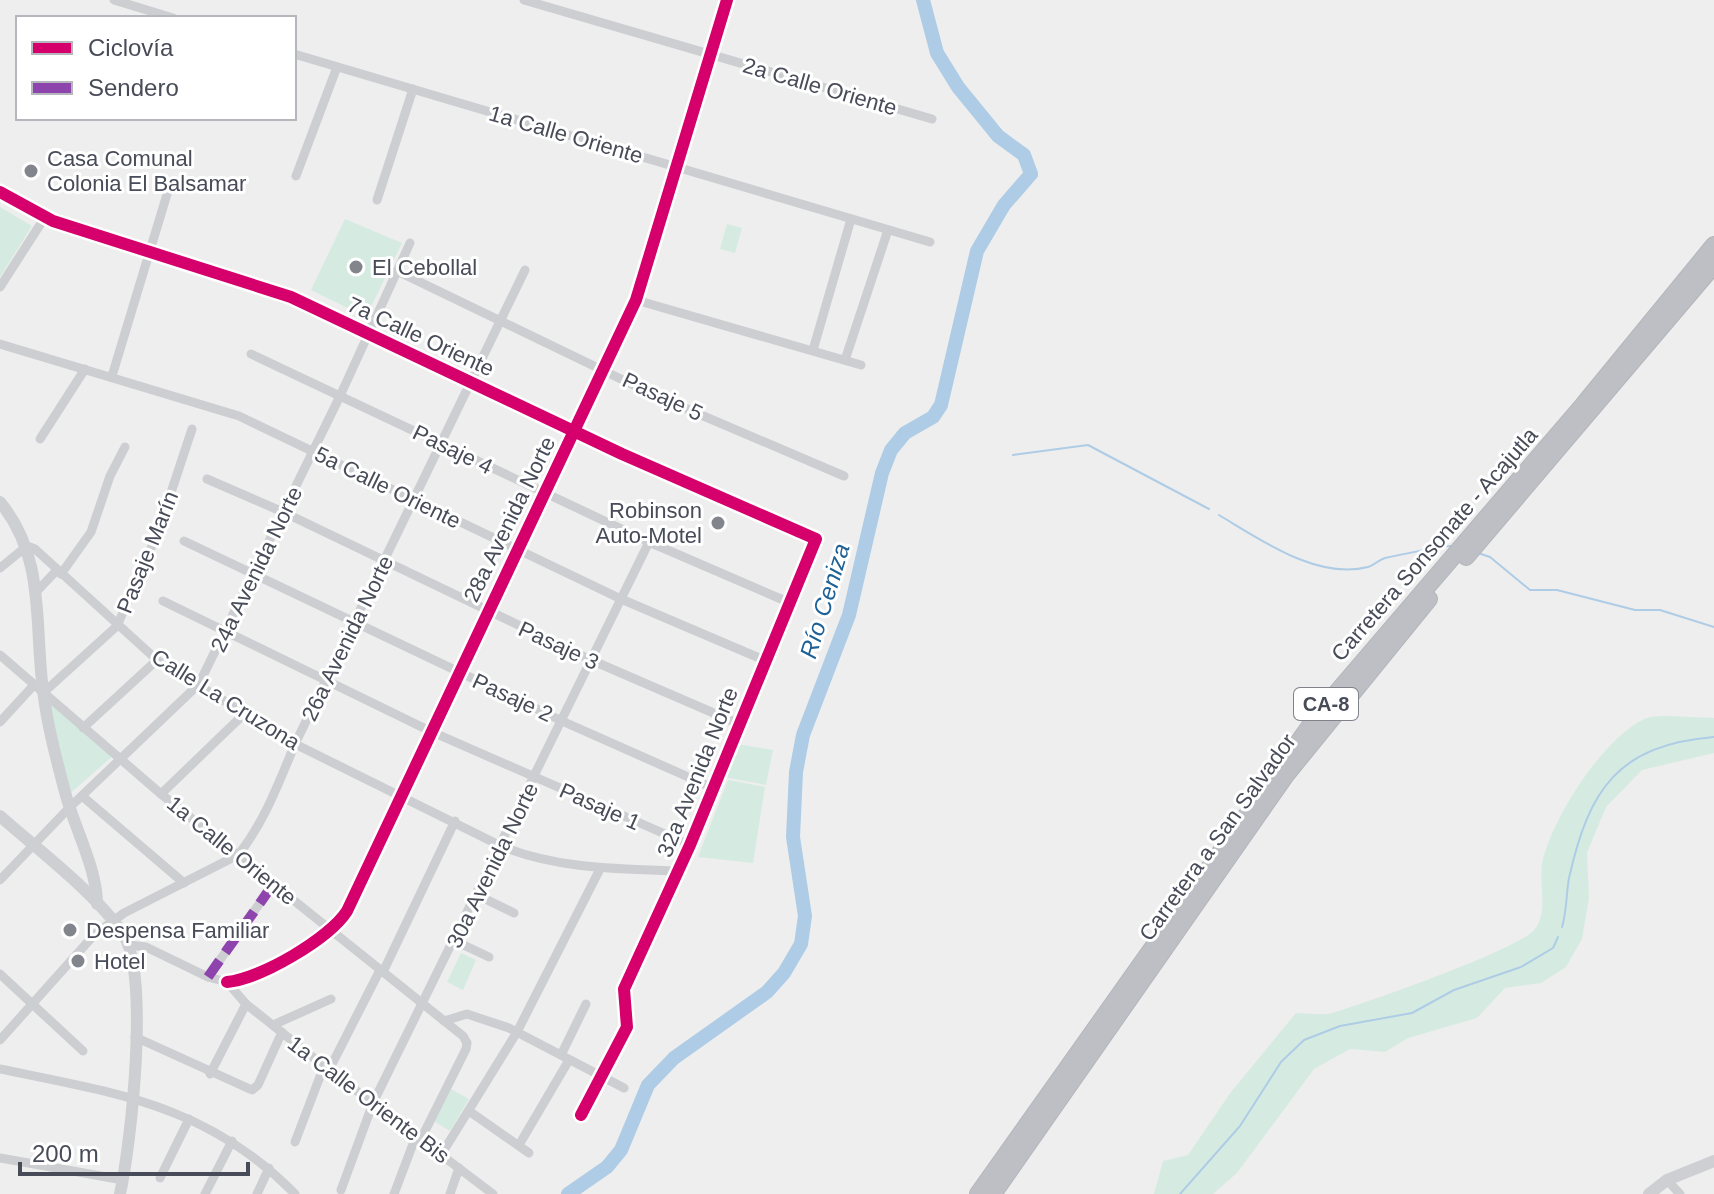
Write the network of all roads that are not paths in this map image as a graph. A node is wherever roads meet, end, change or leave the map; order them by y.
1 (114, 0) edge
2 (524, 0) edge
3 (727, 0) edge
4 (143, 4) edge
5 (169, 16) edge
6 (296, 55) edge
7 (710, 55) junction
8 (337, 67) junction
9 (413, 89) junction
10 (932, 119) dead end
11 (678, 167) junction
12 (296, 176) dead end
13 (171, 181) dead end
14 (0, 192) edge
15 (377, 200) dead end
16 (45, 217) junction
17 (851, 219) junction
18 (888, 230) junction
19 (930, 242) dead end
20 (410, 243) dead end
21 (1714, 245) edge
22 (150, 252) junction
23 (1714, 265) edge
24 (525, 270) dead end
25 (397, 271) junction
26 (0, 287) edge
27 (636, 300) junction
28 (502, 318) junction
29 (368, 333) junction
30 (0, 344) edge
31 (813, 350) junction
32 (251, 354) dead end
33 (845, 360) junction
34 (861, 365) dead end
35 (604, 368) junction
36 (85, 369) junction
37 (112, 376) junction
38 (472, 381) junction
39 (340, 396) junction
40 (192, 429) dead end
41 (574, 430) junction
42 (40, 439) dead end
43 (442, 443) junction
44 (125, 447) dead end
45 (313, 451) junction
46 (844, 476) dead end
47 (207, 479) dead end
48 (543, 493) junction
49 (415, 500) junction
50 (0, 502) edge
51 (283, 512) junction
52 (816, 539) joint
53 (184, 541) dead end
54 (649, 542) junction
55 (27, 546) junction
56 (516, 549) junction
57 (385, 560) junction
58 (0, 568) edge
59 (59, 572) junction
60 (252, 573) junction
61 (38, 590) junction
62 (621, 599) junction
63 (163, 601) dead end
64 (788, 602) junction
65 (487, 612) junction
66 (356, 623) junction
67 (117, 626) junction
68 (227, 631) junction
69 (0, 655) edge
70 (157, 660) junction
71 (591, 660) junction
72 (764, 660) junction
73 (458, 671) junction
74 (329, 680) junction
75 (199, 684) junction
76 (38, 689) junction
77 (244, 714) junction
78 (562, 721) junction
79 (0, 722) edge
80 (739, 724) junction
81 (83, 728) junction
82 (430, 731) junction
83 (295, 744) junction
84 (121, 758) junction
85 (535, 777) junction
86 (713, 788) junction
87 (161, 794) junction
88 (82, 796) junction
89 (401, 796) junction
90 (69, 808) junction
91 (0, 816) edge
92 (455, 821) junction
93 (32, 845) junction
94 (690, 845) junction
95 (501, 846) junction
96 (238, 855) junction
97 (600, 869) junction
98 (678, 871) junction
99 (0, 880) edge
100 (184, 883) junction
101 (274, 883) junction
102 (477, 895) junction
103 (97, 904) junction
104 (514, 913) dead end
105 (116, 924) junction
106 (331, 931) junction
107 (455, 941) junction
108 (129, 945) junction
109 (489, 957) dead end
110 (381, 971) junction
111 (0, 974) edge
112 (208, 977) junction
113 (227, 982) junction
114 (331, 999) dead end
115 (30, 1003) junction
116 (246, 1004) junction
117 (586, 1004) dead end
118 (423, 1005) junction
119 (444, 1021) junction
120 (273, 1025) junction
121 (282, 1032) junction
122 (517, 1032) junction
123 (135, 1037) junction
124 (0, 1040) edge
125 (83, 1051) dead end
126 (565, 1057) junction
127 (327, 1068) junction
128 (0, 1069) edge
129 (210, 1074) junction
130 (602, 1076) junction
131 (624, 1088) dead end
132 (135, 1097) junction
133 (373, 1103) junction
134 (469, 1111) junction
135 (581, 1115) dead end
136 (189, 1119) junction
137 (418, 1138) junction
138 (232, 1141) junction
139 (295, 1142) dead end
140 (519, 1145) junction
141 (529, 1153) dead end
142 (441, 1155) junction
143 (0, 1158) edge
144 (1714, 1161) edge
145 (269, 1168) junction
146 (459, 1168) junction
147 (160, 1178) dead end
148 (123, 1180) junction
149 (1667, 1180) junction
150 (341, 1190) dead end
151 (120, 1194) edge
152 (205, 1194) edge
153 (257, 1194) edge
154 (295, 1194) edge
155 (394, 1194) edge
156 (450, 1194) edge
157 (493, 1194) edge
158 (978, 1194) edge
159 (993, 1194) edge
160 (1649, 1194) edge
161 (1680, 1194) edge

1 - 4 street
2 - 7 street, 2a Calle Oriente
3 - 7 street, 28a Avenida Norte
4 - 5 street
6 - 8 street, 1a Calle Oriente
7 - 10 street, 2a Calle Oriente
7 - 11 street, 28a Avenida Norte
8 - 9 street, 1a Calle Oriente
8 - 12 street
9 - 11 street, 1a Calle Oriente
9 - 15 street
11 - 17 street, 1a Calle Oriente
11 - 27 street, 28a Avenida Norte
13 - 22 street
14 - 16 street, 7a Calle Oriente
16 - 22 street, 7a Calle Oriente
16 - 26 street
17 - 18 street, 1a Calle Oriente
17 - 31 street
18 - 19 street, 1a Calle Oriente
18 - 33 street
20 - 25 street, 24a Avenida Norte
21 - 158 highway, Carretera Sonsonate - Acajutla / CA-8
22 - 29 street, 7a Calle Oriente
22 - 37 street
23 - 159 highway, Carretera a San Salvador / CA-8
24 - 28 street, 26a Avenida Norte
25 - 28 street, Pasaje 5
25 - 29 street, 24a Avenida Norte
27 - 31 street
27 - 35 street, 28a Avenida Norte
28 - 35 street, Pasaje 5
28 - 38 street, 26a Avenida Norte
29 - 38 street, 7a Calle Oriente
29 - 39 street, 24a Avenida Norte
30 - 36 street, 5a Calle Oriente
31 - 33 street
32 - 39 street, Pasaje 4
33 - 34 street
35 - 41 street, 28a Avenida Norte
35 - 46 street, Pasaje 5
36 - 37 street, 5a Calle Oriente
36 - 42 street
37 - 45 street, 5a Calle Oriente
38 - 41 street, 7a Calle Oriente
38 - 43 street, 26a Avenida Norte
39 - 43 street, Pasaje 4
39 - 45 street, 24a Avenida Norte
40 - 67 street, Pasaje Marín
41 - 48 street, 28a Avenida Norte
41 - 52 street, 7a Calle Oriente
43 - 48 street, Pasaje 4
43 - 49 street, 26a Avenida Norte
44 - 59 street
45 - 49 street, 5a Calle Oriente
45 - 51 street, 24a Avenida Norte
47 - 51 street, Pasaje 3
48 - 54 street, Pasaje 4
48 - 56 street, 28a Avenida Norte
49 - 56 street, 5a Calle Oriente
49 - 57 street, 26a Avenida Norte
50 - 55 street
51 - 57 street, Pasaje 3
51 - 60 street, 24a Avenida Norte
52 - 64 street, 32a Avenida Norte
53 - 60 street, Pasaje 2
54 - 62 street, 30a Avenida Norte
54 - 64 street, Pasaje 4
55 - 58 street
55 - 59 street, Calle La Cruzona
55 - 61 street
56 - 62 street, 5a Calle Oriente
56 - 65 street, 28a Avenida Norte
57 - 65 street, Pasaje 3
57 - 66 street, 26a Avenida Norte
59 - 61 street
59 - 67 street, Calle La Cruzona
60 - 66 street, Pasaje 2
60 - 68 street, 24a Avenida Norte
61 - 76 street
62 - 71 street, 30a Avenida Norte
62 - 72 street, 5a Calle Oriente
63 - 68 street, Pasaje 1
64 - 72 street, 32a Avenida Norte
65 - 71 street, Pasaje 3
65 - 73 street, 28a Avenida Norte
66 - 73 street, Pasaje 2
66 - 74 street, 26a Avenida Norte
67 - 70 street, Calle La Cruzona
67 - 76 street, Pasaje Marín
68 - 74 street, Pasaje 1
68 - 75 street, 24a Avenida Norte
69 - 76 street, 1a Calle Oriente
70 - 75 street, Calle La Cruzona
70 - 81 street
71 - 78 street, 30a Avenida Norte
71 - 80 street, Pasaje 3
72 - 80 street, 32a Avenida Norte
73 - 78 street, Pasaje 2
73 - 82 street, 28a Avenida Norte
74 - 82 street, Pasaje 1
74 - 83 street, 26a Avenida Norte
75 - 77 street, Calle La Cruzona
75 - 84 street, 24a Avenida Norte
76 - 79 street, Pasaje Marín
76 - 81 street, 1a Calle Oriente
76 - 90 street
77 - 83 street, Calle La Cruzona
77 - 87 street
78 - 85 street, 30a Avenida Norte
78 - 86 street, Pasaje 2
80 - 86 street, 32a Avenida Norte
81 - 84 street, 1a Calle Oriente
82 - 85 street, Pasaje 1
82 - 89 street, 28a Avenida Norte
83 - 89 street, Calle La Cruzona
83 - 96 street, 26a Avenida Norte
84 - 87 street, 1a Calle Oriente
84 - 88 street, 24a Avenida Norte
85 - 94 street, Pasaje 1
85 - 95 street, 30a Avenida Norte
86 - 94 street, 32a Avenida Norte
87 - 96 street, 1a Calle Oriente
88 - 90 street, 24a Avenida Norte
88 - 100 street
89 - 92 street, Calle La Cruzona
89 - 106 street, 28a Avenida Norte
90 - 93 street, 24a Avenida Norte
90 - 103 street
91 - 93 street
92 - 95 street, Calle La Cruzona
92 - 110 street
93 - 99 street, 24a Avenida Norte
93 - 103 street
94 - 98 street, 32a Avenida Norte
95 - 97 street, Calle La Cruzona
95 - 102 street, 30a Avenida Norte
96 - 100 street
96 - 101 street, 1a Calle Oriente
97 - 98 street, Calle La Cruzona
97 - 122 street
98 - 130 street, 32a Avenida Norte
100 - 105 street
101 - 106 street, 1a Calle Oriente
101 - 112 street
102 - 104 street
102 - 107 street, 30a Avenida Norte
103 - 105 street
105 - 108 street
105 - 115 street
106 - 110 street, 1a Calle Oriente
106 - 113 street, 28a Avenida Norte
107 - 109 street
107 - 118 street, 30a Avenida Norte
108 - 112 street
108 - 123 street
110 - 118 street, 1a Calle Oriente
110 - 127 street
111 - 115 street
112 - 113 street
113 - 116 street, 1a Calle Oriente Bis
114 - 120 street
115 - 124 street
115 - 125 street
116 - 120 street, 1a Calle Oriente Bis
116 - 129 street
117 - 126 street
118 - 119 street, 1a Calle Oriente
118 - 133 street, 30a Avenida Norte
119 - 122 street
119 - 137 street, 1a Calle Oriente
120 - 121 street, 1a Calle Oriente Bis
121 - 127 street, 1a Calle Oriente Bis
121 - 129 street
122 - 126 street
122 - 134 street
123 - 129 street
123 - 132 street
126 - 130 street
126 - 140 street
127 - 133 street, 1a Calle Oriente Bis
127 - 139 street
128 - 132 street
130 - 131 street
130 - 135 street
132 - 136 street
132 - 148 street
133 - 137 street, 1a Calle Oriente Bis
133 - 150 street, 30a Avenida Norte
134 - 140 street
134 - 142 street
136 - 138 street
136 - 147 street
137 - 142 street, 1a Calle Oriente Bis
137 - 155 street
138 - 145 street
138 - 152 street
140 - 141 street
142 - 146 street, 1a Calle Oriente Bis
143 - 148 street
144 - 149 street
145 - 153 street
145 - 154 street
146 - 156 street
146 - 157 street, 1a Calle Oriente Bis
148 - 151 street
149 - 160 street
149 - 161 street

